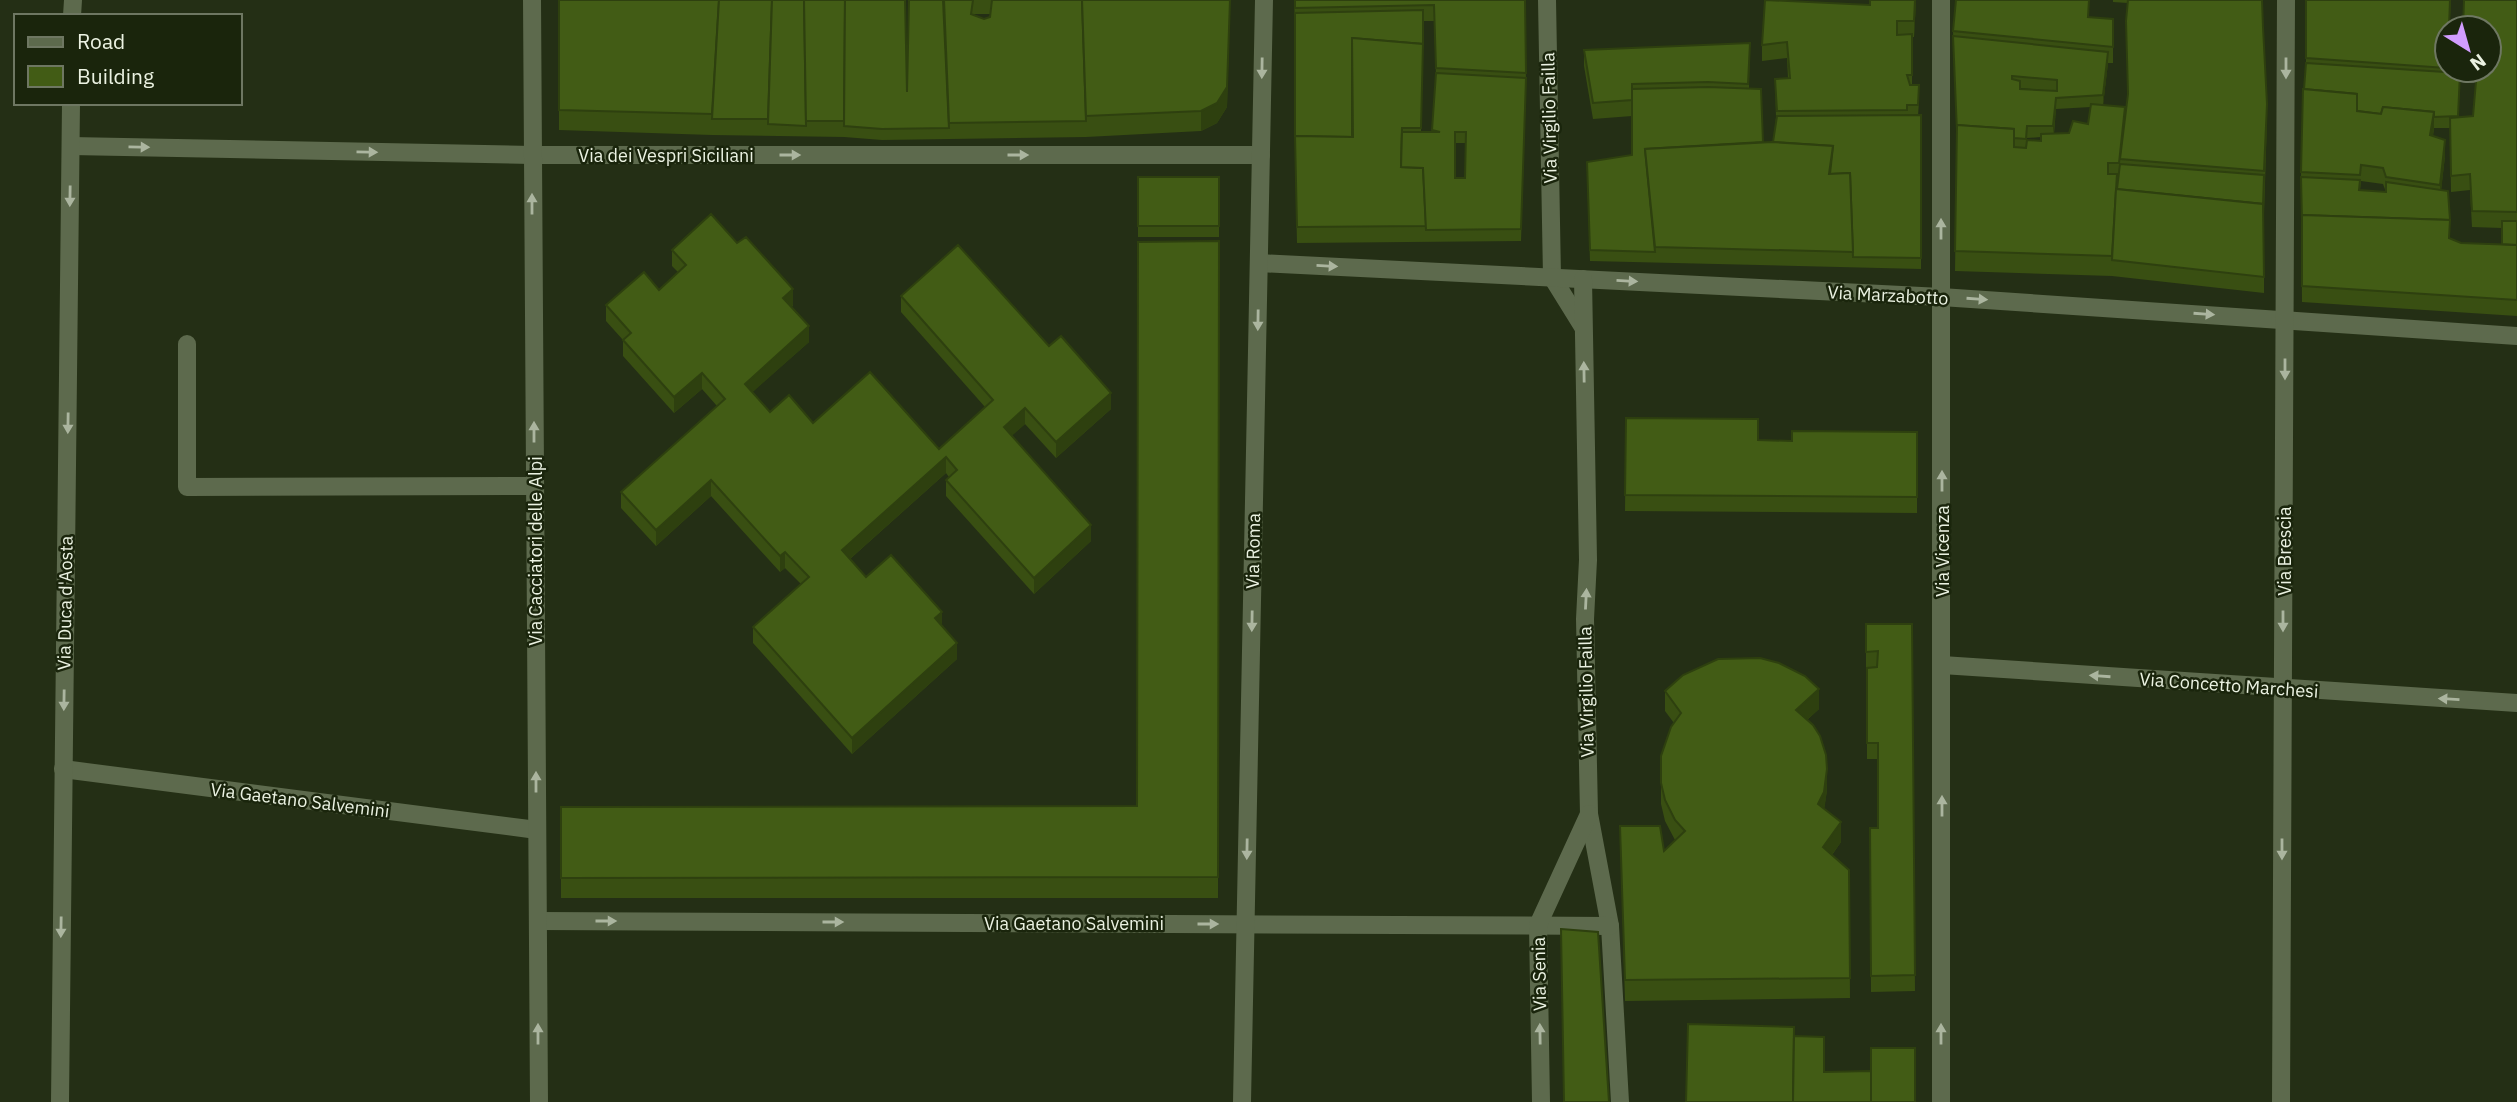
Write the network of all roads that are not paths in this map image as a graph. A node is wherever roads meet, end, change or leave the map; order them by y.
1 (532, 0) edge
2 (1264, 0) edge
3 (1547, 0) edge
4 (1941, 0) edge
5 (2286, 0) edge
6 (71, 105) edge
7 (71, 146) junction
8 (532, 155) junction
9 (1261, 155) junction
10 (1259, 263) junction
11 (1552, 277) junction
12 (1583, 279) junction
13 (1941, 297) junction
14 (2285, 319) junction
15 (1583, 329) junction
16 (2517, 337) edge
17 (187, 344) dead end
18 (534, 486) junction
19 (1942, 665) junction
20 (2283, 689) junction
21 (2517, 703) edge
22 (63, 769) junction
23 (1589, 814) junction
24 (537, 830) junction
25 (538, 921) junction
26 (1245, 924) junction
27 (1538, 925) junction
28 (1610, 926) junction
29 (60, 1102) edge
30 (539, 1102) edge
31 (1242, 1102) edge
32 (1541, 1102) edge
33 (1620, 1102) edge
34 (1941, 1102) edge
35 (2281, 1102) edge

1 - 8 street, Via Cacciatori delle Alpi
2 -> 9 street, Via Roma
3 - 11 street, Via Virgilio Failla
13 -> 4 street, Via Vicenza
5 -> 14 street, Via Brescia
6 - 7 street, Via Duca d'Aosta
7 -> 8 street, Via dei Vespri Siciliani
7 -> 22 street, Via Duca d'Aosta
8 -> 9 street, Via dei Vespri Siciliani
18 -> 8 street, Via Cacciatori delle Alpi
9 - 10 street, Via Roma
10 -> 11 street, Via Marzabotto
10 -> 26 street, Via Roma
11 - 12 street, Via Marzabotto
11 - 15 street
12 -> 13 street, Via Marzabotto
12 - 15 street, Via Virgilio Failla
13 -> 14 street, Via Marzabotto
19 -> 13 street, Via Vicenza
14 - 16 street, Via Marzabotto
14 -> 20 street, Via Brescia
23 -> 15 street, Via Virgilio Failla
17 - 18 street
24 -> 18 street, Via Cacciatori delle Alpi
20 -> 19 street, Via Concetto Marchesi
34 -> 19 street, Via Vicenza
21 -> 20 street, Via Concetto Marchesi
20 -> 35 street, Via Brescia
22 - 24 street, Via Gaetano Salvemini
22 -> 29 street, Via Duca d'Aosta
23 - 27 street, Via Senia
23 - 28 street, Via Virgilio Failla
24 - 25 street, Via Cacciatori delle Alpi
25 -> 26 street, Via Gaetano Salvemini
30 -> 25 street, Via Cacciatori delle Alpi
26 - 27 street, Via Gaetano Salvemini
26 - 31 street, Via Roma
27 - 28 street, Via Gaetano Salvemini
32 -> 27 street, Via Senia
28 - 33 street, Via Virgilio Failla

